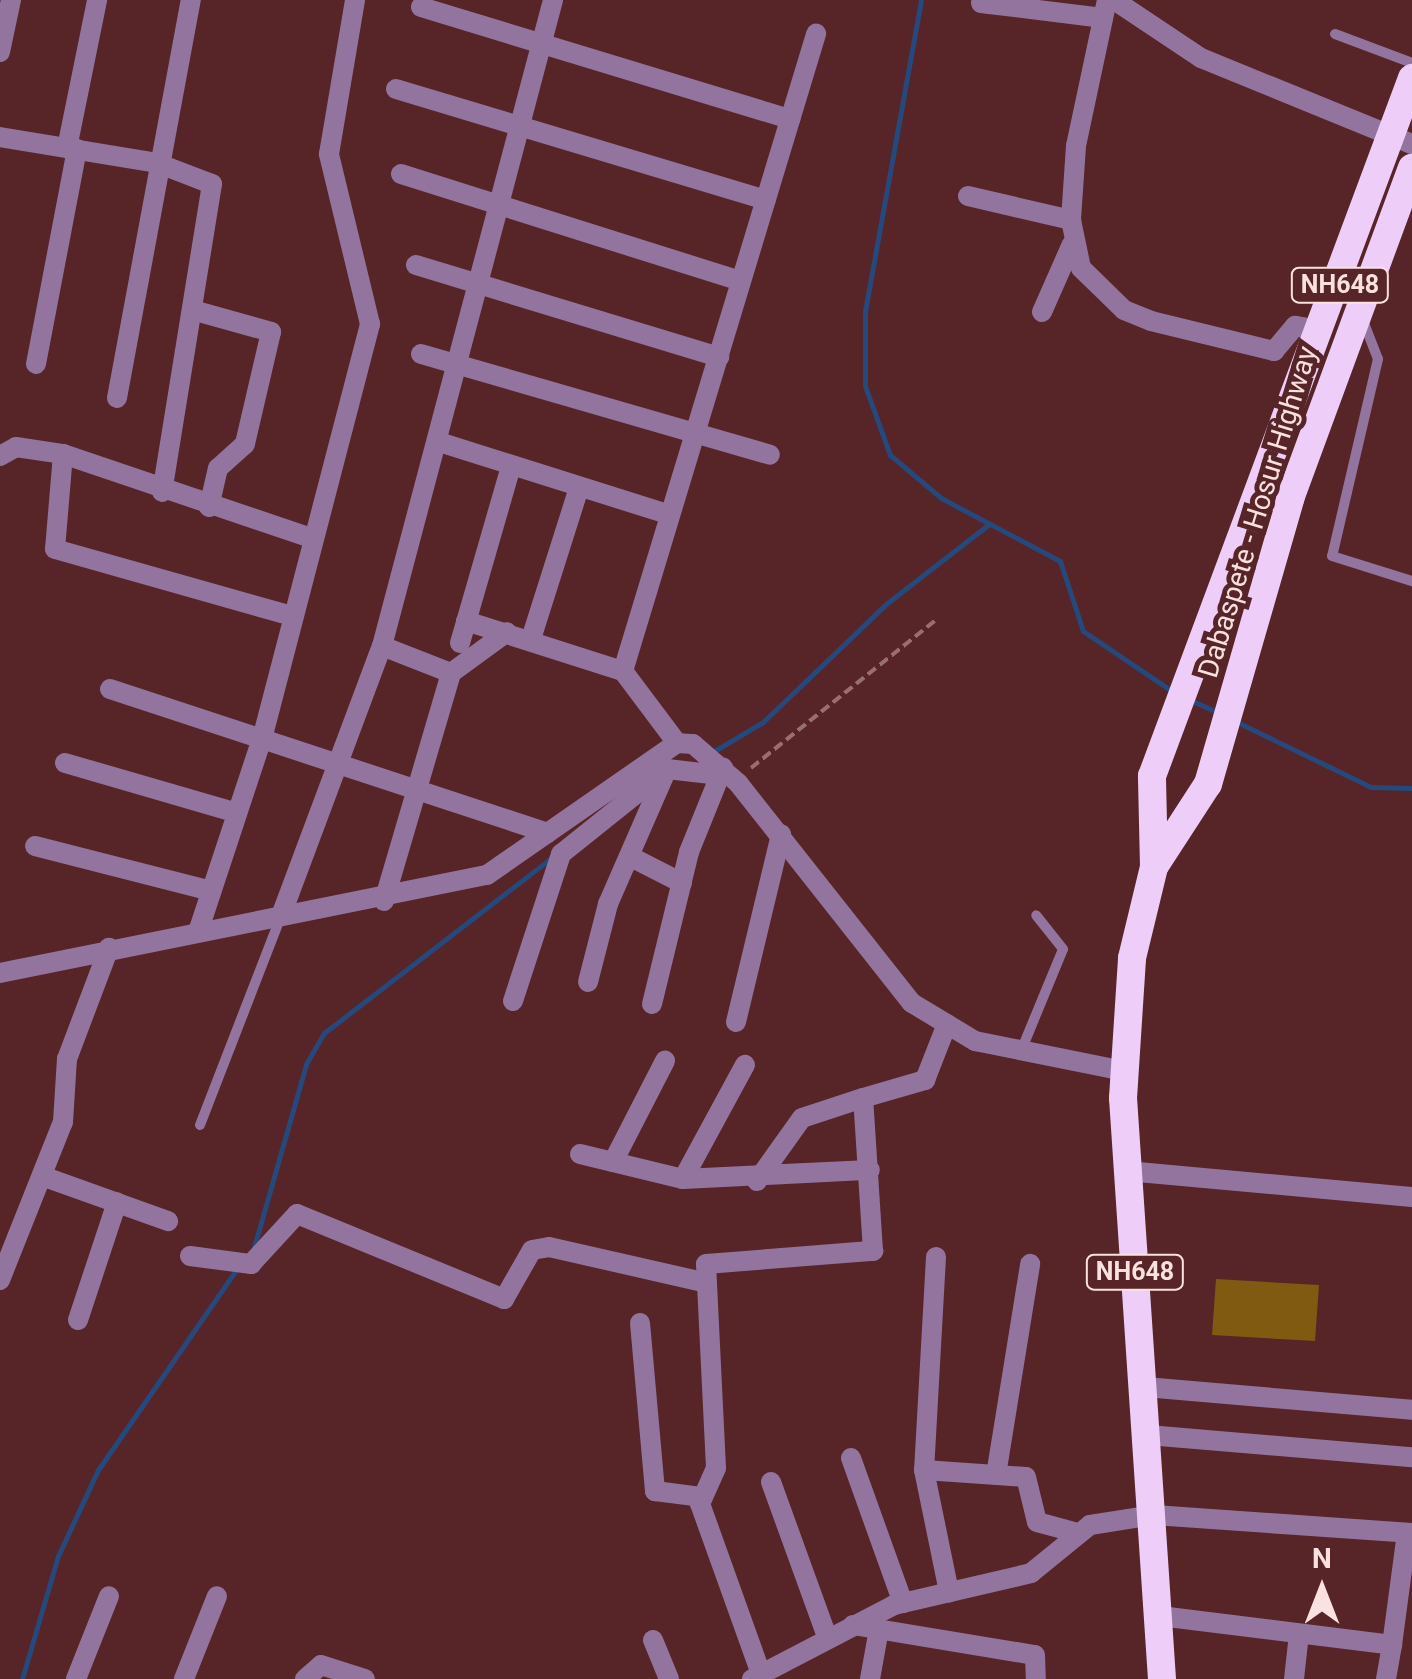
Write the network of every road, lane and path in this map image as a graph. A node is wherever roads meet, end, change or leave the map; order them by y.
1 (10, 0) edge
2 (97, 0) edge
3 (191, 0) edge
4 (355, 0) edge
5 (553, 0) edge
6 (981, 3) dead end
7 (1108, 6) edge
8 (421, 7) dead end
9 (816, 34) dead end
10 (1335, 34) dead end
11 (547, 45) junction
12 (0, 52) edge
13 (1412, 63) edge
14 (1412, 78) edge
15 (396, 88) dead end
16 (790, 119) junction
17 (522, 125) junction
18 (0, 137) edge
19 (1403, 141) edge
20 (72, 149) junction
21 (157, 162) junction
22 (1412, 168) edge
23 (401, 174) dead end
24 (968, 196) dead end
25 (766, 200) junction
26 (501, 205) junction
27 (1071, 220) junction
28 (1072, 244) junction
29 (416, 265) dead end
30 (741, 282) junction
31 (481, 285) junction
32 (1355, 303) junction
33 (196, 311) junction
34 (1042, 312) dead end
35 (1321, 330) junction
36 (421, 354) dead end
37 (718, 357) junction
38 (36, 364) dead end
39 (460, 365) junction
40 (117, 398) dead end
41 (695, 432) junction
42 (439, 442) junction
43 (63, 454) junction
44 (770, 455) dead end
45 (0, 456) edge
46 (511, 466) junction
47 (579, 488) junction
48 (1260, 490) junction
49 (162, 492) junction
50 (1290, 499) junction
51 (210, 507) junction
52 (670, 514) junction
53 (310, 538) junction
54 (1412, 581) edge
55 (292, 616) junction
56 (938, 618) dead end
57 (466, 621) junction
58 (507, 632) junction
59 (531, 640) junction
60 (460, 643) dead end
61 (382, 646) junction
62 (623, 671) junction
63 (451, 673) junction
64 (110, 689) dead end
65 (262, 739) junction
66 (685, 744) junction
67 (65, 763) dead end
68 (338, 764) junction
69 (667, 769) junction
70 (725, 773) junction
71 (420, 791) junction
72 (237, 814) junction
73 (548, 833) junction
74 (781, 834) junction
75 (35, 846) dead end
76 (633, 858) junction
77 (1154, 867) junction
78 (682, 883) junction
79 (211, 891) junction
80 (384, 901) junction
81 (282, 913) junction
82 (1036, 915) dead end
83 (199, 929) junction
84 (109, 948) junction
85 (0, 973) edge
86 (588, 982) dead end
87 (513, 1001) dead end
88 (652, 1004) dead end
89 (736, 1022) dead end
90 (947, 1024) junction
91 (1021, 1051) junction
92 (665, 1061) dead end
93 (746, 1066) dead end
94 (1124, 1071) junction
95 (863, 1098) junction
96 (200, 1124) dead end
97 (580, 1154) dead end
98 (613, 1162) junction
99 (870, 1170) junction
100 (1127, 1171) junction
101 (42, 1176) junction
102 (683, 1179) junction
103 (756, 1181) junction
104 (1412, 1197) edge
105 (116, 1202) junction
106 (168, 1221) dead end
107 (190, 1256) dead end
108 (936, 1257) dead end
109 (1030, 1264) dead end
110 (0, 1280) edge
111 (707, 1283) junction
112 (78, 1320) dead end
113 (640, 1323) dead end
114 (1144, 1387) junction
115 (1412, 1410) edge
116 (1148, 1435) junction
117 (1412, 1457) edge
118 (851, 1458) dead end
119 (924, 1470) junction
120 (996, 1475) junction
121 (771, 1482) dead end
122 (701, 1497) junction
123 (1154, 1515) junction
124 (1074, 1532) junction
125 (1409, 1533) edge
126 (949, 1592) junction
127 (109, 1596) dead end
128 (217, 1596) dead end
129 (903, 1603) junction
130 (1160, 1616) junction
131 (853, 1624) junction
132 (879, 1629) junction
133 (1299, 1634) junction
134 (827, 1637) junction
135 (654, 1640) dead end
136 (1392, 1646) junction
137 (756, 1676) edge
138 (76, 1679) edge
139 (184, 1679) edge
140 (304, 1679) edge
141 (365, 1679) edge
142 (670, 1679) edge
143 (870, 1679) edge
144 (1036, 1679) edge
145 (1162, 1679) edge
146 (1294, 1679) edge
147 (1386, 1679) edge

1 - 12 street
2 - 20 street
3 - 21 street
4 - 53 street
5 - 11 street
6 - 7 street
7 - 19 street
7 - 27 street
8 - 11 street
9 - 16 street
10 - 13 lane
11 - 16 street
11 - 17 street
14 - 19 highway, NH648
15 - 17 street
16 - 25 street
17 - 25 street
17 - 26 street
18 - 20 street
19 - 35 highway, NH648
20 - 21 street
20 - 38 street
21 - 33 street
21 - 40 street
22 - 32 highway, Dabaspete - Hosur Highway / NH648
23 - 26 street
24 - 27 street
25 - 30 street
26 - 30 street
26 - 31 street
27 - 28 street
28 - 34 street
28 - 35 street
29 - 31 street
30 - 37 street
31 - 37 street
31 - 39 street
32 - 50 highway, Dabaspete - Hosur Highway / NH648
32 - 54 lane
33 - 49 street
33 - 51 street
35 - 48 highway, NH648
36 - 39 street
37 - 41 street
39 - 41 street
39 - 42 street
41 - 44 street
41 - 52 street
42 - 46 street
42 - 61 street
43 - 45 street
43 - 49 street
43 - 55 street
46 - 47 street
46 - 57 street
47 - 52 street
47 - 59 street
48 - 50 highway
48 - 77 highway, Dabaspete - Hosur Highway / NH648
49 - 51 street
50 - 77 highway, Dabaspete - Hosur Highway / NH648
51 - 53 street
52 - 62 street
53 - 55 street
55 - 65 street
56 - 70 path
57 - 58 street
57 - 60 street
58 - 59 street
58 - 63 street
59 - 62 street
61 - 63 street
61 - 68 street
62 - 66 street
63 - 71 street
64 - 65 street
65 - 68 street
65 - 72 street
66 - 70 street
66 - 73 street
67 - 72 street
68 - 71 street
68 - 81 street
69 - 70 street
69 - 76 street
69 - 87 street
70 - 74 street
70 - 78 street
71 - 73 street
71 - 80 street
72 - 79 street
73 - 80 street
74 - 89 street
74 - 90 street
75 - 79 street
76 - 78 street
76 - 86 street
77 - 94 highway, Dabaspete - Hosur Highway / NH648
78 - 88 street
79 - 83 street
80 - 81 street
81 - 83 street
81 - 96 lane
82 - 91 lane
83 - 84 street
84 - 85 street
84 - 101 street
90 - 91 street
90 - 95 street
91 - 94 street
92 - 98 street
93 - 102 street
94 - 100 highway, Dabaspete - Hosur Highway / NH648
95 - 99 street
95 - 103 street
97 - 98 street
98 - 102 street
99 - 103 street
99 - 111 street
100 - 104 street
100 - 114 highway, Dabaspete - Hosur Highway / NH648
101 - 105 street
101 - 110 street
102 - 103 street
105 - 106 street
105 - 112 street
107 - 111 street
108 - 119 street
109 - 120 street
111 - 122 street
113 - 122 street
114 - 115 street
114 - 116 highway, Dabaspete - Hosur Highway / NH648
116 - 117 street
116 - 123 highway, Dabaspete - Hosur Highway / NH648
118 - 129 street
119 - 120 street
119 - 126 street
120 - 124 street
121 - 134 street
122 - 137 street
123 - 124 street
123 - 125 street
123 - 130 highway, Dabaspete - Hosur Highway / NH648
124 - 126 street
125 - 136 street
126 - 129 street
127 - 138 street
128 - 139 street
129 - 131 street
130 - 133 street
130 - 145 highway, Dabaspete - Hosur Highway / NH648
131 - 132 street
131 - 134 street
132 - 143 street
132 - 144 street
133 - 136 street
133 - 146 street
134 - 137 street
135 - 142 street
136 - 147 street
140 - 141 street

